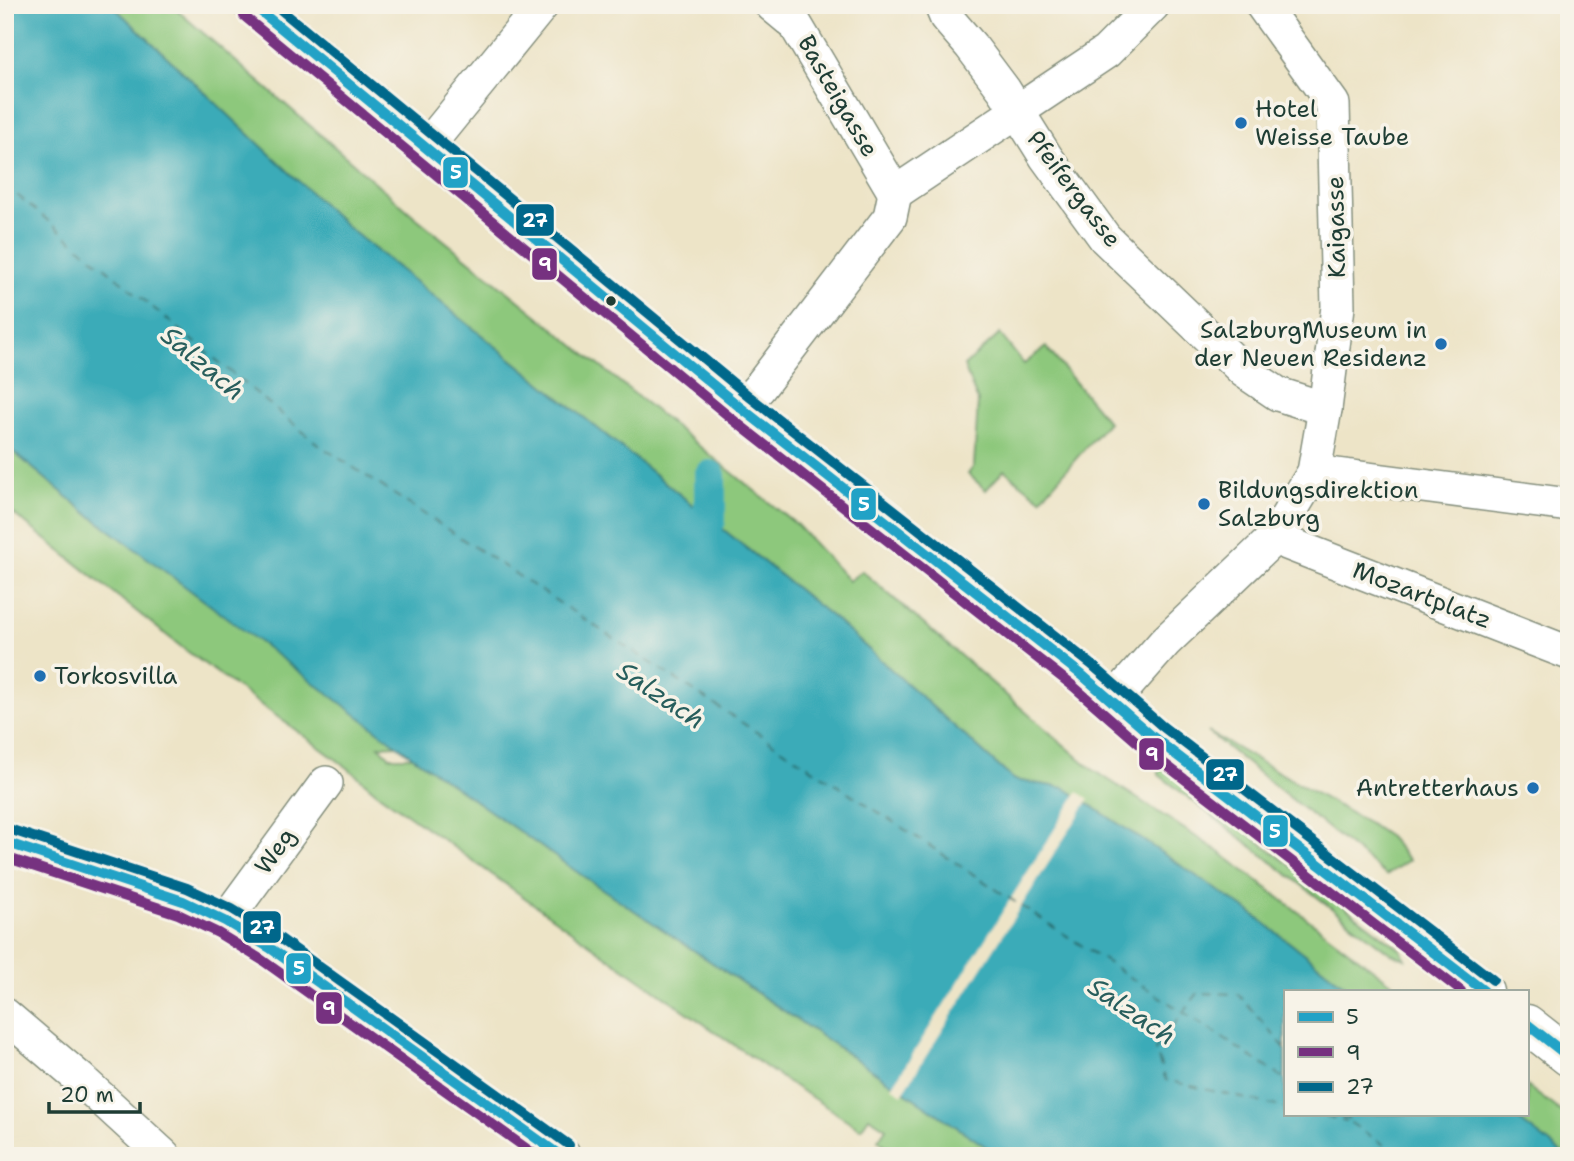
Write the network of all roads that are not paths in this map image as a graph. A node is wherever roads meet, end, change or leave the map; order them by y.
1 (253, 5) edge
2 (542, 5) edge
3 (772, 5) edge
4 (1153, 5) edge
5 (1262, 5) edge
6 (943, 11) edge
7 (1017, 113) junction
8 (425, 149) junction
9 (895, 193) junction
10 (741, 408) junction
11 (1324, 419) junction
12 (1314, 472) junction
13 (1569, 505) edge
14 (1275, 538) junction
15 (1569, 653) edge
16 (1112, 702) junction
17 (326, 783) dead end
18 (5, 842) edge
19 (225, 921) junction
20 (1483, 990) edge
21 (5, 1015) edge
22 (1528, 1025) edge
23 (1569, 1057) edge
24 (164, 1156) edge
25 (561, 1156) edge

1 - 8 main road
2 - 8 street
3 - 9 street, Basteigasse
4 - 7 street
5 - 11 street, Kaigasse
6 - 7 street, Pfeifergasse
7 - 9 street
7 - 11 street, Pfeifergasse
8 - 10 main road
9 - 10 street
10 - 16 main road
11 - 12 street
12 - 13 street
12 - 14 street
14 - 15 street, Mozartplatz
14 - 16 street
16 - 20 main road
17 - 19 street, Weg
18 - 19 main road
19 - 25 main road
21 - 24 street
22 - 23 main road

